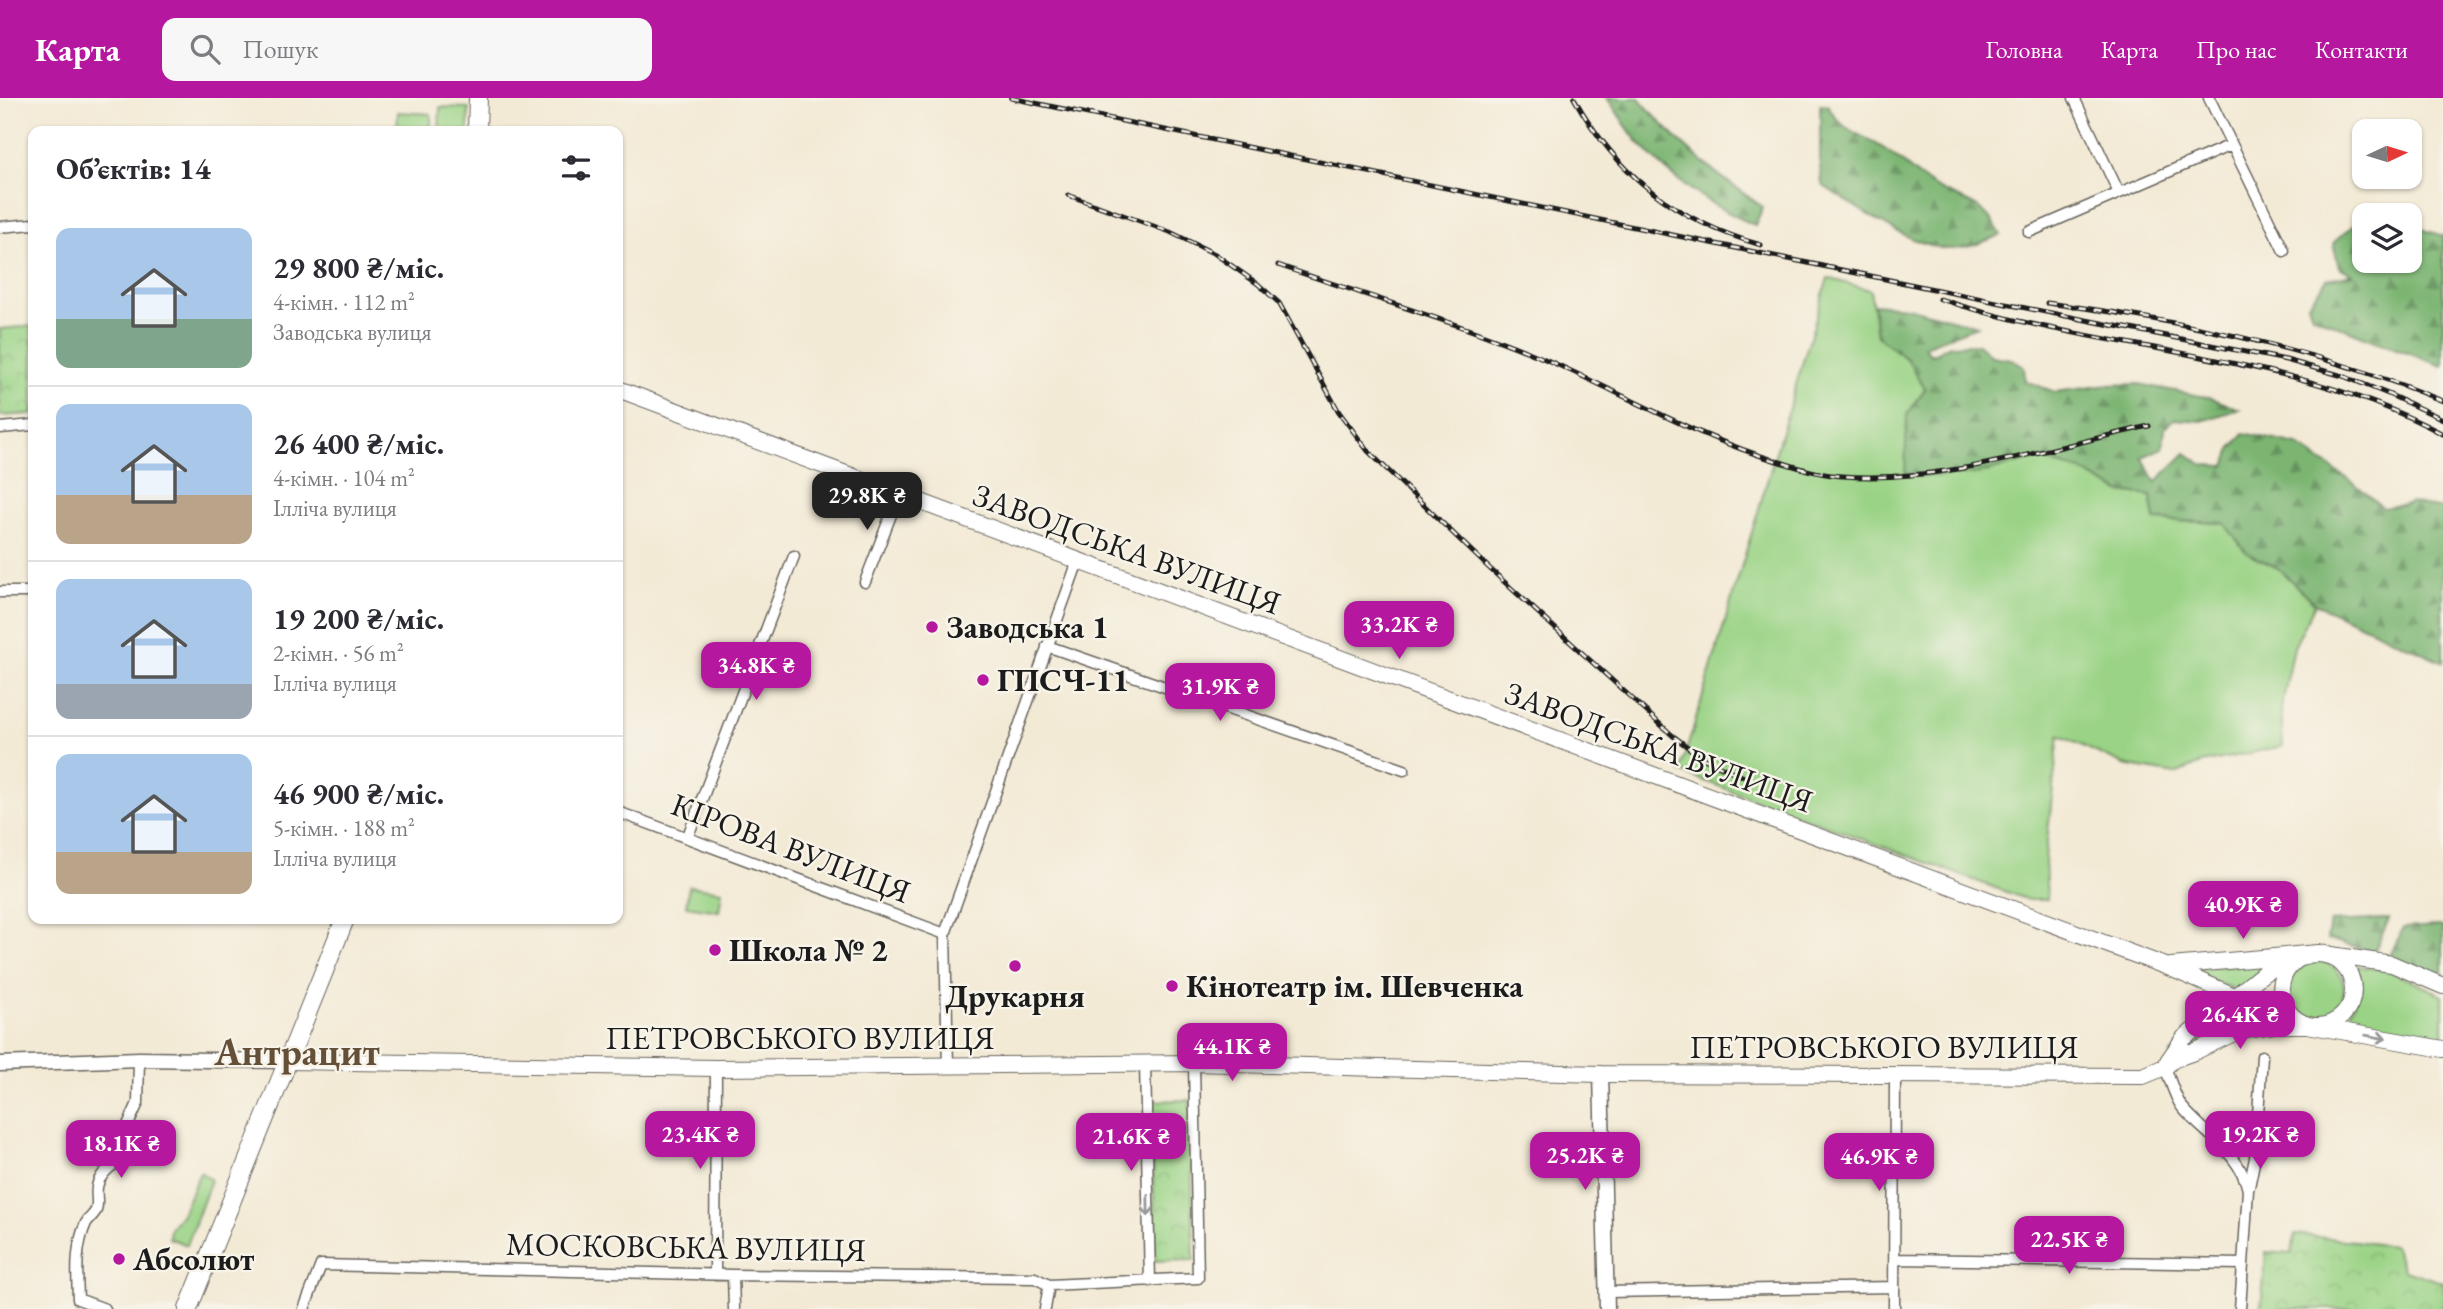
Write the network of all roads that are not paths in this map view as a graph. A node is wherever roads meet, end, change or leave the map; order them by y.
1 (478, 98) edge
2 (2074, 98) edge
3 (2209, 98) edge
4 (477, 126) edge
5 (2231, 145) junction
6 (2119, 193) junction
7 (28, 225) edge
8 (0, 227) edge
9 (2029, 232) dead end
10 (2284, 251) dead end
11 (623, 391) edge
12 (28, 425) edge
13 (0, 428) edge
14 (899, 494) junction
15 (794, 556) dead end
16 (1078, 561) junction
17 (865, 582) dead end
18 (0, 592) edge
19 (28, 592) edge
20 (1047, 646) junction
21 (1404, 770) dead end
22 (623, 814) edge
23 (688, 836) junction
24 (343, 924) edge
25 (945, 934) junction
26 (2318, 953) junction
27 (2168, 967) junction
28 (2443, 986) edge
29 (2238, 996) junction
30 (2309, 1025) junction
31 (2443, 1049) edge
32 (2262, 1056) dead end
33 (139, 1059) junction
34 (289, 1061) junction
35 (1194, 1063) junction
36 (0, 1064) edge
37 (1145, 1064) junction
38 (948, 1067) junction
39 (2165, 1067) junction
40 (716, 1068) junction
41 (1601, 1073) junction
42 (1895, 1077) junction
43 (2248, 1190) junction
44 (1895, 1259) junction
45 (2243, 1264) junction
46 (715, 1275) junction
47 (733, 1275) junction
48 (1150, 1281) junction
49 (1049, 1285) junction
50 (1894, 1287) junction
51 (1607, 1292) junction
52 (104, 1309) edge
53 (188, 1309) edge
54 (304, 1309) edge
55 (734, 1309) edge
56 (1045, 1309) edge
57 (1607, 1309) edge
58 (1894, 1309) edge
59 (2240, 1309) edge

1 - 4 highway
2 - 6 street
3 - 5 street
5 - 6 street
5 - 10 street
6 - 9 street
7 - 8 street
11 - 14 main road, ЗАВОДСЬКА ВУЛИЦЯ
12 - 13 street
14 - 16 main road, ЗАВОДСЬКА ВУЛИЦЯ
14 - 17 street
15 - 23 street
16 - 20 street
16 - 27 main road, ЗАВОДСЬКА ВУЛИЦЯ
18 - 19 street
20 - 21 street
20 - 25 street
22 - 23 street, КІРОВА ВУЛИЦЯ
23 - 25 street, КІРОВА ВУЛИЦЯ
24 - 34 highway
25 - 38 street
26 - 27 main road
26 - 28 main road
26 - 29 main road
26 - 30 main road
26 - 30 main road
27 - 29 main road, ЗАВОДСЬКА ВУЛИЦЯ
29 - 30 main road, ЗАВОДСЬКА ВУЛИЦЯ
29 - 39 main road
30 -> 31 main road
30 - 39 main road, ПЕТРОВСЬКОГО ВУЛИЦЯ
32 - 43 street
33 - 34 street, ПЕТРОВСЬКОГО ВУЛИЦЯ
33 - 36 street, ПЕТРОВСЬКОГО ВУЛИЦЯ
33 - 52 street
34 - 40 main road, ПЕТРОВСЬКОГО ВУЛИЦЯ
34 - 53 highway
35 - 37 main road, ПЕТРОВСЬКОГО ВУЛИЦЯ
35 - 41 main road, ПЕТРОВСЬКОГО ВУЛИЦЯ
35 - 48 street, МОСКОВСЬКА ВУЛИЦЯ
37 - 38 main road, ПЕТРОВСЬКОГО ВУЛИЦЯ
37 -> 48 street
38 - 40 main road, ПЕТРОВСЬКОГО ВУЛИЦЯ
39 - 42 main road, ПЕТРОВСЬКОГО ВУЛИЦЯ
39 - 43 street
40 - 46 street
41 - 42 main road, ПЕТРОВСЬКОГО ВУЛИЦЯ
41 - 51 street
42 - 44 street
43 - 45 street
44 - 45 street
44 - 50 street
45 - 59 street
46 - 47 street, МОСКОВСЬКА ВУЛИЦЯ
46 - 54 street, МОСКОВСЬКА ВУЛИЦЯ
47 - 49 street, МОСКОВСЬКА ВУЛИЦЯ
47 - 55 street
48 - 49 street, МОСКОВСЬКА ВУЛИЦЯ
49 - 56 street
50 - 51 street
50 - 58 street
51 - 57 street

